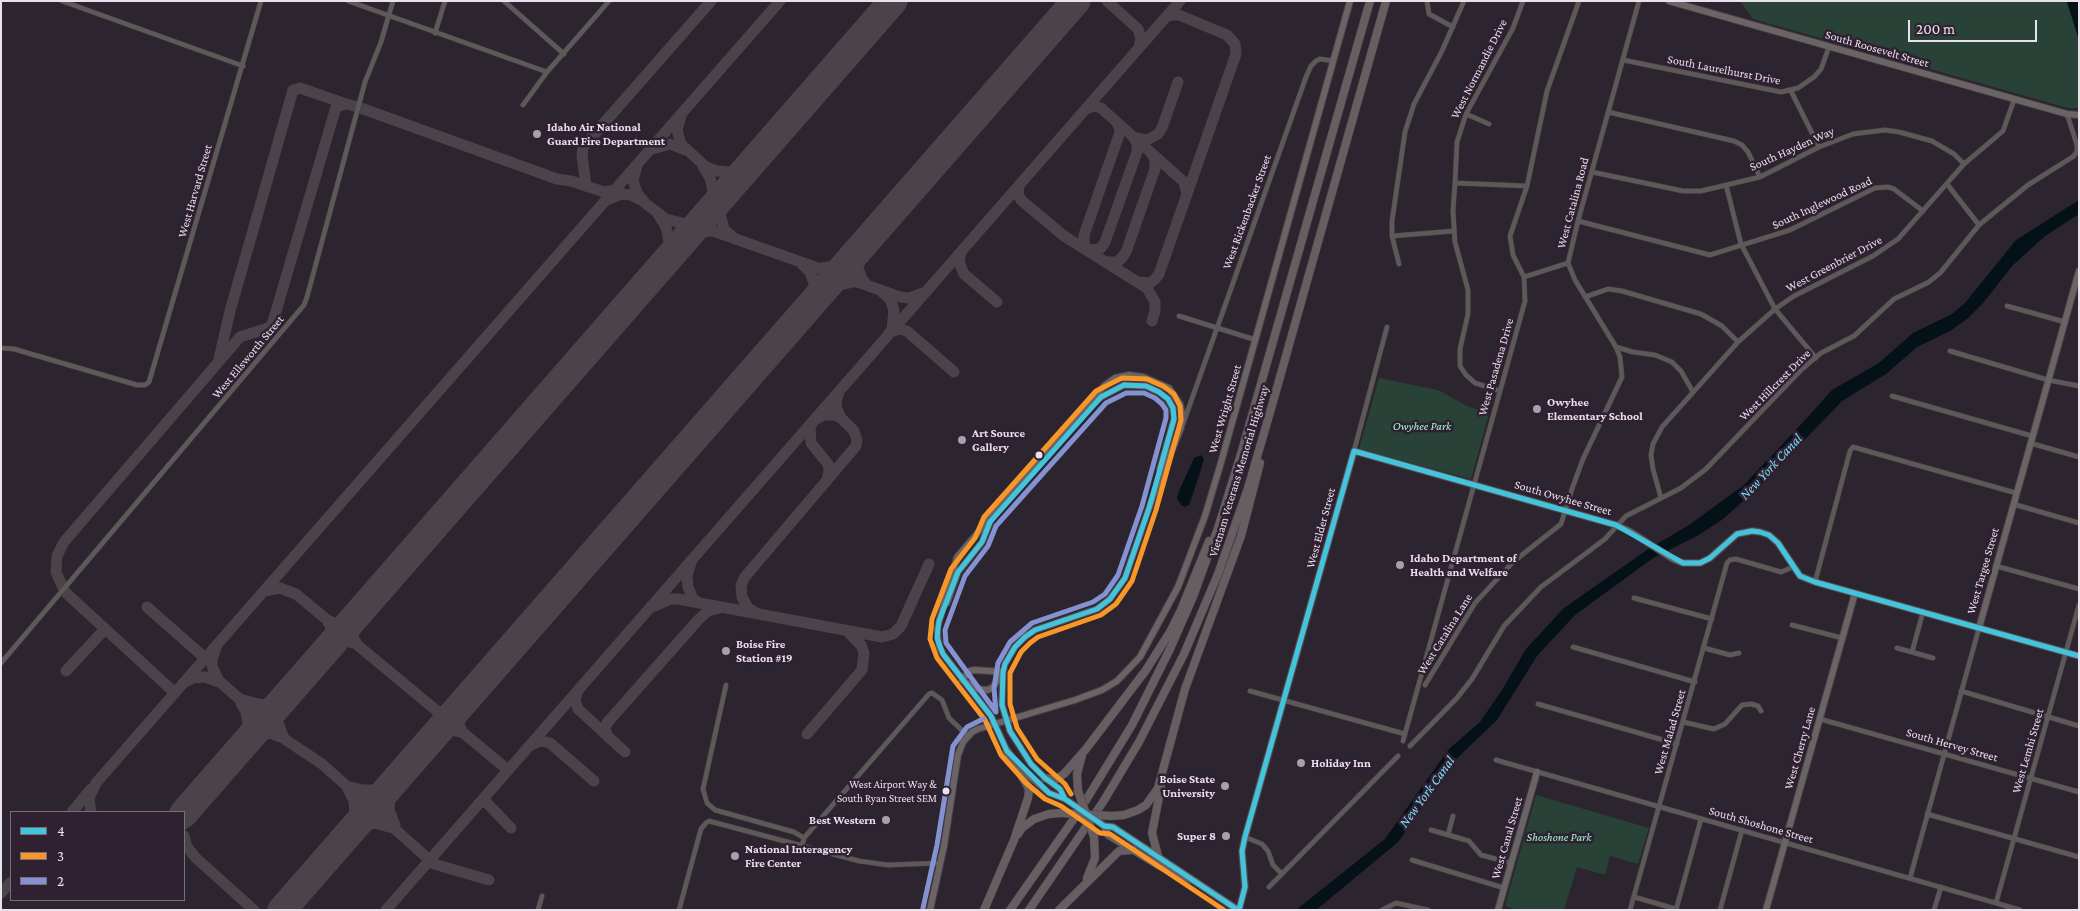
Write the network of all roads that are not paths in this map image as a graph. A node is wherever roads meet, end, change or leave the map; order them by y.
1 (62, 1) edge
2 (261, 1) edge
3 (348, 1) edge
4 (393, 1) edge
5 (446, 1) edge
6 (504, 1) edge
7 (609, 1) edge
8 (1350, 1) edge
9 (1370, 1) edge
10 (1386, 1) edge
11 (1427, 1) edge
12 (1464, 1) edge
13 (1523, 1) edge
14 (1579, 1) edge
15 (1639, 1) edge
16 (1669, 1) edge
17 (388, 16) junction
18 (1453, 27) junction
19 (435, 33) junction
20 (1829, 47) junction
21 (564, 54) junction
22 (1623, 60) junction
23 (1334, 61) junction
24 (242, 66) junction
25 (547, 72) junction
26 (1790, 91) junction
27 (2014, 100) junction
28 (523, 105) dead end
29 (1608, 112) junction
30 (1466, 114) junction
31 (2067, 114) junction
32 (2079, 115) edge
33 (1489, 124) dead end
34 (1819, 147) junction
35 (1964, 164) junction
36 (1592, 172) junction
37 (1760, 177) junction
38 (1454, 183) junction
39 (1947, 184) junction
40 (1726, 185) junction
41 (1528, 186) junction
42 (1923, 211) junction
43 (1578, 221) junction
44 (1979, 225) junction
45 (1454, 231) junction
46 (1392, 236) junction
47 (1741, 244) junction
48 (1399, 264) dead end
49 (1568, 264) junction
50 (2079, 271) edge
51 (1524, 277) junction
52 (1585, 297) junction
53 (2007, 306) dead end
54 (1775, 309) junction
55 (1179, 316) dead end
56 (2065, 322) junction
57 (1387, 327) dead end
58 (1217, 328) junction
59 (1256, 340) junction
60 (1738, 342) junction
61 (1616, 347) junction
62 (1, 348) edge
63 (1950, 351) dead end
64 (1816, 358) junction
65 (2048, 380) junction
66 (2079, 386) edge
67 (1500, 391) junction
68 (1693, 392) junction
69 (1892, 396) dead end
70 (1271, 409) junction
71 (1181, 428) junction
72 (2031, 440) junction
73 (1354, 451) junction
74 (1241, 454) junction
75 (2079, 456) edge
76 (1474, 484) junction
77 (2016, 493) junction
78 (1154, 494) junction
79 (1661, 498) junction
80 (2013, 504) junction
81 (1566, 511) junction
82 (2079, 523) edge
83 (1616, 525) junction
84 (1996, 566) junction
85 (1793, 567) junction
86 (1815, 582) junction
87 (2079, 589) edge
88 (1855, 593) junction
89 (1634, 598) dead end
90 (2079, 605) edge
91 (1923, 612) junction
92 (1712, 619) junction
93 (939, 621) junction
94 (1792, 625) dead end
95 (1979, 628) junction
96 (1842, 638) junction
97 (1573, 647) dead end
98 (1704, 648) junction
99 (1897, 648) dead end
100 (1912, 652) junction
101 (1739, 653) dead end
102 (2066, 653) junction
103 (2079, 656) edge
104 (1933, 658) dead end
105 (1, 663) edge
106 (1003, 672) junction
107 (962, 680) junction
108 (1695, 682) junction
109 (726, 685) dead end
110 (1425, 685) dead end
111 (1250, 691) dead end
112 (1961, 691) junction
113 (1285, 701) junction
114 (1538, 704) dead end
115 (1761, 711) dead end
116 (2048, 717) junction
117 (1820, 719) junction
118 (1006, 722) junction
119 (1683, 722) junction
120 (996, 725) junction
121 (2079, 726) edge
122 (1405, 734) junction
123 (968, 736) junction
124 (1403, 742) dead end
125 (1677, 744) junction
126 (1410, 746) dead end
127 (1086, 749) junction
128 (1007, 751) junction
129 (1944, 753) junction
130 (1398, 756) dead end
131 (1496, 760) dead end
132 (1164, 771) junction
133 (1537, 772) junction
134 (2031, 777) junction
135 (1045, 778) junction
136 (2079, 792) edge
137 (1066, 799) junction
138 (1660, 807) junction
139 (1087, 813) junction
140 (1927, 814) junction
141 (1453, 816) dead end
142 (1701, 818) junction
143 (1104, 826) junction
144 (1432, 830) dead end
145 (1742, 830) junction
146 (1448, 835) junction
147 (1245, 837) junction
148 (804, 838) junction
149 (2014, 838) junction
150 (1014, 840) junction
151 (1785, 842) junction
152 (802, 846) junction
153 (1133, 850) junction
154 (1158, 856) junction
155 (2079, 857) edge
156 (1412, 860) dead end
157 (940, 863) junction
158 (1511, 864) junction
159 (1282, 874) junction
160 (1910, 878) junction
161 (1192, 880) junction
162 (1082, 886) junction
163 (1269, 887) dead end
164 (1941, 887) junction
165 (1504, 888) junction
166 (542, 896) dead end
167 (1634, 897) junction
168 (1996, 903) junction
169 (2002, 907) edge
170 (1676, 909) edge
171 (538, 910) edge
172 (679, 910) edge
173 (930, 910) edge
174 (984, 910) edge
175 (1010, 910) edge
176 (1029, 910) edge
177 (1059, 910) edge
178 (1239, 910) edge
179 (1382, 910) edge
180 (1428, 910) edge
181 (1498, 910) edge
182 (1630, 910) edge
183 (1720, 910) edge
184 (1766, 910) edge
185 (1934, 910) edge
186 (2020, 910) edge

1 - 24 street
2 - 24 street, West Harvard Street
3 - 17 street
4 - 17 street, West Ellsworth Street
5 - 19 street
6 - 21 street
7 - 21 street
8 - 23 street, West Wright Street
9 - 74 highway, Vietnam Veterans Memorial Highway
10 - 70 highway, Vietnam Veterans Memorial Highway
11 - 18 street
12 - 18 street
13 - 30 street, West Normandie Drive
14 - 41 street, West Pasadena Drive
15 - 22 street, West Catalina Road
16 - 20 street, South Roosevelt Street
17 - 19 street
17 - 105 street, West Ellsworth Street
18 - 46 street
19 - 25 street
20 - 26 street, South Laurelhurst Drive
20 - 27 street, South Roosevelt Street
21 - 25 street
22 - 26 street, South Laurelhurst Drive
22 - 29 street, West Catalina Road
23 - 58 street, West Rickenbacker Street
23 - 59 street, West Wright Street
24 - 62 street, West Harvard Street
25 - 28 street
26 - 34 street
27 - 31 street, South Roosevelt Street
27 - 35 street, West Greenbrier Drive
29 - 36 street, West Catalina Road
29 - 37 street
30 - 33 street
30 - 38 street, West Normandie Drive
31 - 32 street, South Roosevelt Street
31 - 44 street, West Hillcrest Drive
34 - 35 street, South Hayden Way
34 - 37 street, South Hayden Way
35 - 39 street, West Greenbrier Drive
36 - 40 street, South Hayden Way
36 - 43 street, West Catalina Road
37 - 40 street, South Hayden Way
38 - 41 street
38 - 45 street, West Normandie Drive
39 - 42 street, West Greenbrier Drive
39 - 44 street
40 - 47 street
41 - 51 street, West Pasadena Drive
42 - 47 street, South Inglewood Road
42 - 54 street, West Greenbrier Drive
43 - 47 street, South Inglewood Road
43 - 49 street, West Catalina Road
44 - 64 street, West Hillcrest Drive
45 - 46 street
45 - 67 street, West Normandie Drive
46 - 48 street
47 - 54 street
49 - 51 street
49 - 52 street, West Catalina Road
50 - 56 street, West Targee Street
51 - 67 street, West Pasadena Drive
52 - 60 street
52 - 61 street, West Catalina Road
53 - 56 street
54 - 60 street, West Greenbrier Drive
54 - 64 street
55 - 58 street
56 - 65 street, West Targee Street
57 - 73 street, West Elder Street
58 - 59 street
58 - 71 street, West Rickenbacker Street
59 - 118 street, West Wright Street
60 - 68 street, West Greenbrier Drive
61 - 68 street
61 - 81 street, West Catalina Road
63 - 65 street
64 - 79 street, West Hillcrest Drive
65 - 66 street
65 - 72 street, West Targee Street
67 - 76 street, West Pasadena Drive
68 - 79 street, West Greenbrier Drive
69 - 72 street
70 - 132 highway
70 - 176 highway, Vietnam Veterans Memorial Highway
71 - 78 street
71 - 93 street
72 - 75 street
72 - 77 street, West Targee Street
73 - 76 street, South Owyhee Street
73 - 113 street, West Elder Street
74 - 127 highway
74 - 175 highway, Vietnam Veterans Memorial Highway
76 - 81 street, South Owyhee Street
76 - 122 street, West Pasadena Drive
77 - 80 street, West Targee Street
77 - 86 street
78 - 93 street
78 - 106 street
79 - 83 street, West Hillcrest Drive
80 - 82 street
80 - 84 street, West Targee Street
81 - 83 street, South Owyhee Street
81 - 110 street, West Catalina Lane
83 - 85 street, South Owyhee Street
83 - 126 street, West Hillcrest Drive
84 - 87 street
84 - 95 street, West Targee Street
85 - 86 street, South Owyhee Street
85 - 92 street, West Malad Street
86 - 88 street, South Owyhee Street
88 - 91 street, South Owyhee Street
88 - 96 street, West Cherry Lane
89 - 92 street
90 - 102 street, West Lemhi Street
91 - 95 street, South Owyhee Street
91 - 100 street
92 - 98 street, West Malad Street
93 - 107 street
94 - 96 street
95 - 102 street, South Owyhee Street
95 - 112 street, West Targee Street
96 - 117 street, West Cherry Lane
97 - 108 street
98 - 101 street
98 - 108 street, West Malad Street
99 - 100 street
100 - 104 street
102 - 103 street, South Owyhee Street
102 - 116 street, West Lemhi Street
106 - 107 street
106 - 107 street
106 - 118 street
107 - 120 street
108 - 119 street, West Malad Street
109 - 148 street
111 - 113 street
112 - 116 street
112 - 129 street, West Targee Street
113 - 122 street
113 - 147 street, West Elder Street
114 - 125 street
115 - 119 street
116 - 121 street
116 - 134 street, West Lemhi Street
117 - 129 street, South Hervey Street
117 - 151 street, West Cherry Lane
118 - 120 street, West Wright Street
118 - 135 street
119 - 125 street, West Malad Street
120 - 123 street, West Wright Street
120 - 128 street
122 - 124 street, West Pasadena Drive
123 - 148 street
123 - 157 street
125 - 138 street, West Malad Street
127 - 135 highway
127 - 139 highway, bridge
128 - 137 street
128 - 150 highway
129 - 134 street, South Hervey Street
129 - 140 street, West Targee Street
130 - 159 street
131 - 133 street, South Shoshone Street
132 - 139 highway, bridge
132 - 154 highway
133 - 138 street, South Shoshone Street
133 - 158 street, West Canal Street
134 - 136 street, South Hervey Street
134 - 149 street, West Lemhi Street
135 - 137 street
137 - 139 street, bridge
138 - 142 street, South Shoshone Street
138 - 167 street, West Malad Street
139 - 143 main road, bridge
139 - 150 highway, bridge
139 - 162 highway, bridge
140 - 149 street
140 - 160 street, West Targee Street
141 - 146 street
142 - 145 street, South Shoshone Street
142 - 170 street
143 - 153 main road
143 - 154 main road
144 - 146 street
145 - 151 street, South Shoshone Street
145 - 183 street
146 - 158 street
147 - 159 street
147 - 178 street, West Elder Street
148 - 152 street
149 - 155 street
149 - 168 street, West Lemhi Street
150 - 174 highway
151 - 160 street, South Shoshone Street
151 - 184 street, West Cherry Lane
152 - 157 street
152 - 172 street
153 - 161 main road
153 - 162 highway
154 - 161 main road
156 - 165 street
157 - 173 street
158 - 165 street, West Canal Street
159 - 163 street
160 - 164 street, South Shoshone Street
161 - 178 main road
162 - 177 highway
164 - 168 street, South Shoshone Street
164 - 185 street
165 - 181 street, West Canal Street
166 - 171 street
167 - 170 street
167 - 182 street, West Malad Street
168 - 169 street, South Shoshone Street
169 - 186 street, South Shoshone Street
179 - 180 street

